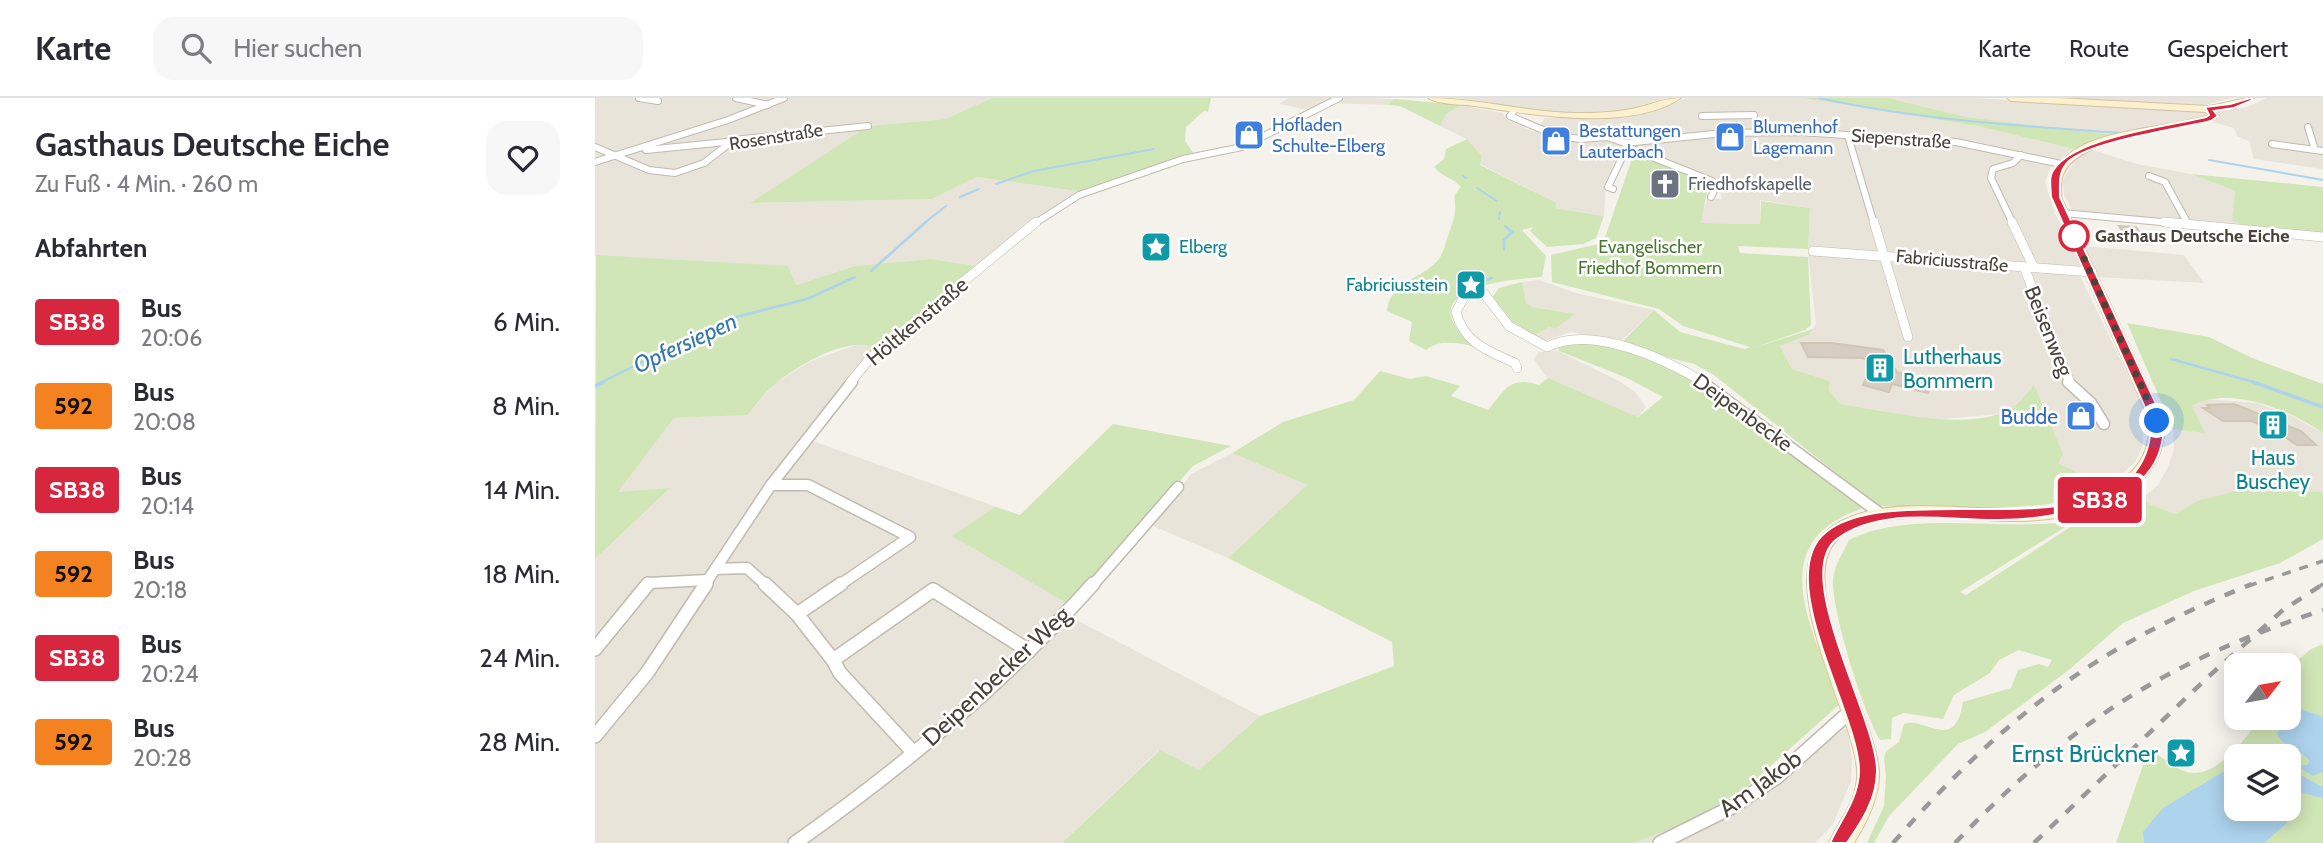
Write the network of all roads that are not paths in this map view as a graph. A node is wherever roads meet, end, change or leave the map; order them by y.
1 (639, 98) edge
2 (736, 98) edge
3 (784, 98) edge
4 (1339, 98) edge
5 (1432, 98) edge
6 (1677, 98) edge
7 (2011, 98) edge
8 (2251, 98) edge
9 (659, 102) dead end
10 (768, 104) junction
11 (2208, 109) junction
12 (1727, 115) junction
13 (1754, 115) dead end
14 (1517, 116) junction
15 (1702, 116) dead end
16 (868, 126) dead end
17 (2308, 127) dead end
18 (1618, 132) dead end
19 (1739, 132) junction
20 (1848, 135) junction
21 (1607, 137) junction
22 (726, 142) junction
23 (2272, 144) dead end
24 (1626, 145) junction
25 (595, 147) edge
26 (632, 150) junction
27 (2319, 150) edge
28 (616, 155) junction
29 (2021, 155) junction
30 (595, 162) edge
31 (2061, 164) junction
32 (2149, 176) dead end
33 (1613, 189) dead end
34 (1711, 197) dead end
35 (2063, 213) junction
36 (2188, 224) junction
37 (2323, 237) edge
38 (1813, 251) dead end
39 (1886, 256) junction
40 (2024, 267) junction
41 (2034, 268) junction
42 (2092, 272) junction
43 (1908, 337) dead end
44 (1517, 368) dead end
45 (2104, 424) dead end
46 (771, 485) junction
47 (1178, 487) dead end
48 (1882, 515) junction
49 (712, 575) junction
50 (797, 614) junction
51 (595, 649) edge
52 (1029, 651) junction
53 (833, 660) junction
54 (1854, 713) junction
55 (595, 736) edge
56 (913, 752) junction
57 (795, 843) edge
58 (1660, 843) edge
59 (1840, 843) edge

1 - 9 street
2 - 10 street
3 - 10 street
4 - 46 street, Höltkenstraße
5 - 14 main road
6 - 14 main road
7 - 11 main road
8 - 11 main road
10 - 26 street
11 - 31 main road
12 - 13 street
12 - 15 street
12 - 19 street
14 - 21 street, Siepenstraße
16 - 22 street, Rosenstraße
17 - 27 street
18 - 21 street, Siepenstraße
19 - 20 street, Siepenstraße
19 - 24 street, Siepenstraße
20 - 29 street, Siepenstraße
20 - 39 street
21 - 24 street, Siepenstraße
22 - 26 street
22 - 28 street, Rosenstraße
23 - 27 street
24 - 33 street
24 - 34 street
25 - 28 street, Rosenstraße
26 - 28 street
28 - 30 street
29 - 31 street, Siepenstraße
29 - 41 street, Beisenweg
31 - 35 main road
32 - 36 street
35 - 36 street
35 - 42 main road
36 - 37 street
38 - 39 street, Fabriciusstraße
39 - 40 street, Fabriciusstraße
39 - 43 street
40 - 41 street, Fabriciusstraße
40 - 45 street, Beisenweg
41 - 42 street, Fabriciusstraße
42 - 48 main road
44 - 48 street, Deipenbecke
46 - 49 street, Höltkenstraße
46 - 50 street
47 - 52 street, Deipenbecker Weg
48 - 54 main road
49 - 50 street
49 - 51 street
49 - 55 street, Höltkenstraße
50 - 53 street
52 - 53 street
52 - 56 street, Deipenbecker Weg
53 - 56 street
54 - 58 street, Am Jakob
54 - 59 main road
56 - 57 street, Deipenbecker Weg

